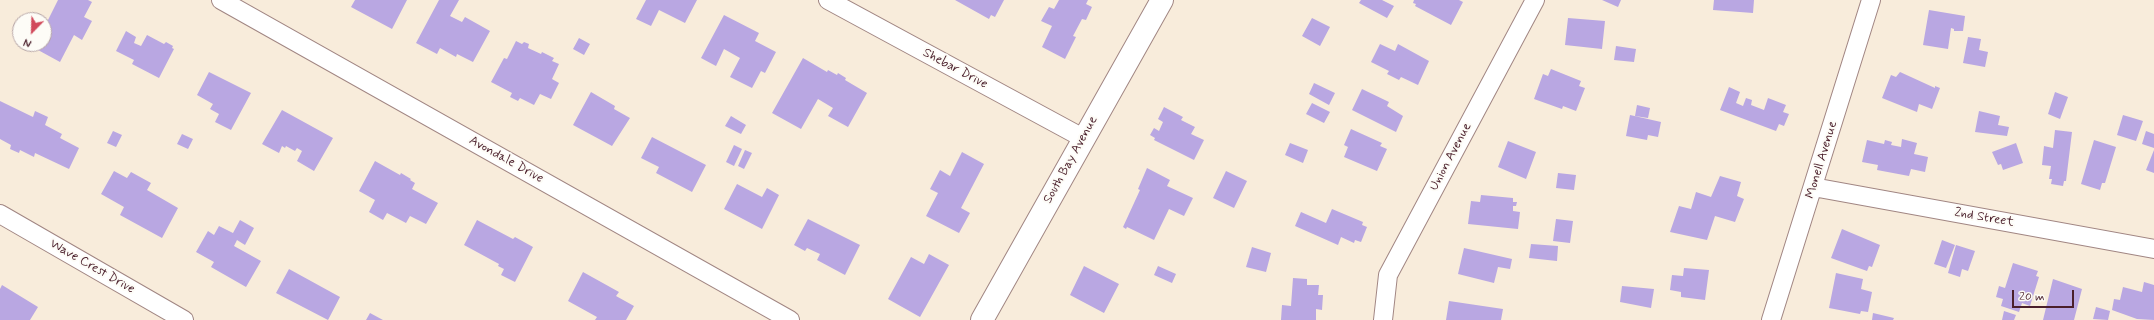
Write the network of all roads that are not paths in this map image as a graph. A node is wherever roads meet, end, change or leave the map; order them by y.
1 (221, 0) edge
2 (828, 0) edge
3 (1162, 0) edge
4 (1535, 0) edge
5 (1871, 0) edge
6 (1083, 138) junction
7 (1813, 187) junction
8 (0, 214) edge
9 (2154, 249) edge
10 (184, 320) edge
11 (790, 320) edge
12 (982, 320) edge
13 (1383, 320) edge
14 (1772, 320) edge

1 - 11 street, Avondale Drive
2 - 6 street, Shebar Drive
3 - 6 street, South Bay Avenue
4 - 13 street, Union Avenue
5 - 7 street, Monell Avenue
6 - 12 street, South Bay Avenue
7 - 9 street, 2nd Street
7 - 14 street, Monell Avenue
8 - 10 street, Wave Crest Drive

